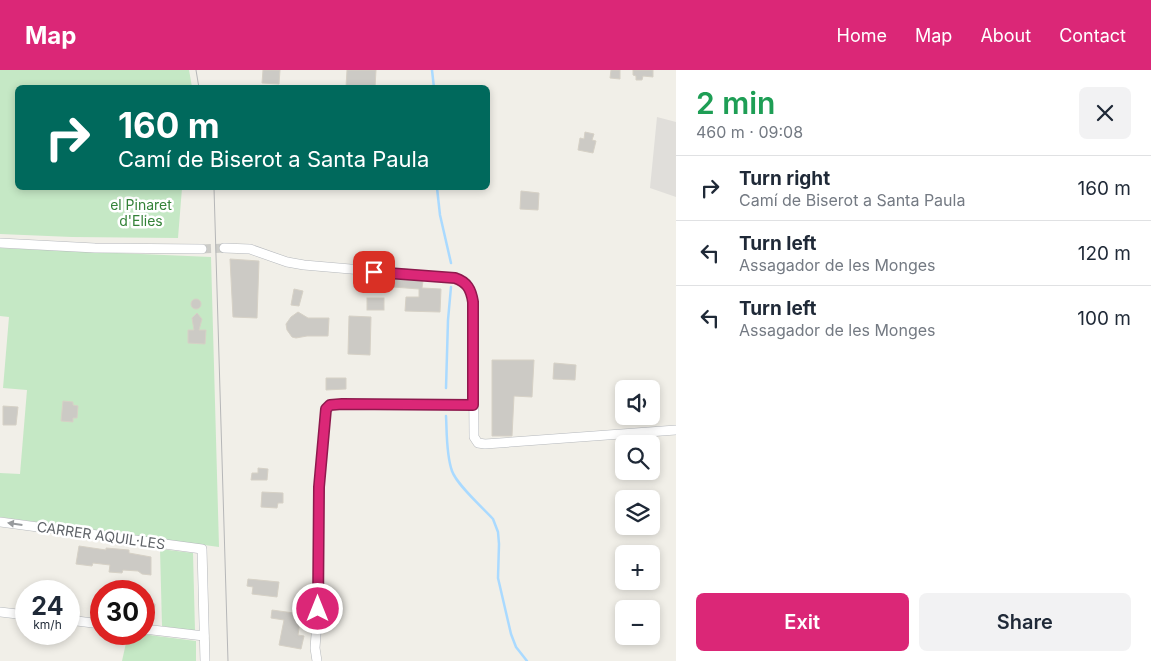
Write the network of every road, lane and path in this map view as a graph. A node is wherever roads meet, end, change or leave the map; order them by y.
1 (0, 243) edge
2 (224, 248) tunnel mouth
3 (202, 249) tunnel mouth
4 (473, 405) junction
5 (676, 430) edge
6 (0, 522) edge
7 (0, 612) edge
8 (15, 614) edge
9 (155, 630) edge
10 (204, 636) junction
11 (205, 661) edge
12 (317, 661) edge

1 - 3 street
2 - 4 street
4 - 5 street
4 - 12 street
10 -> 6 street, CARRER AQUIL·LES
7 - 8 street
9 - 10 street
10 - 11 street

